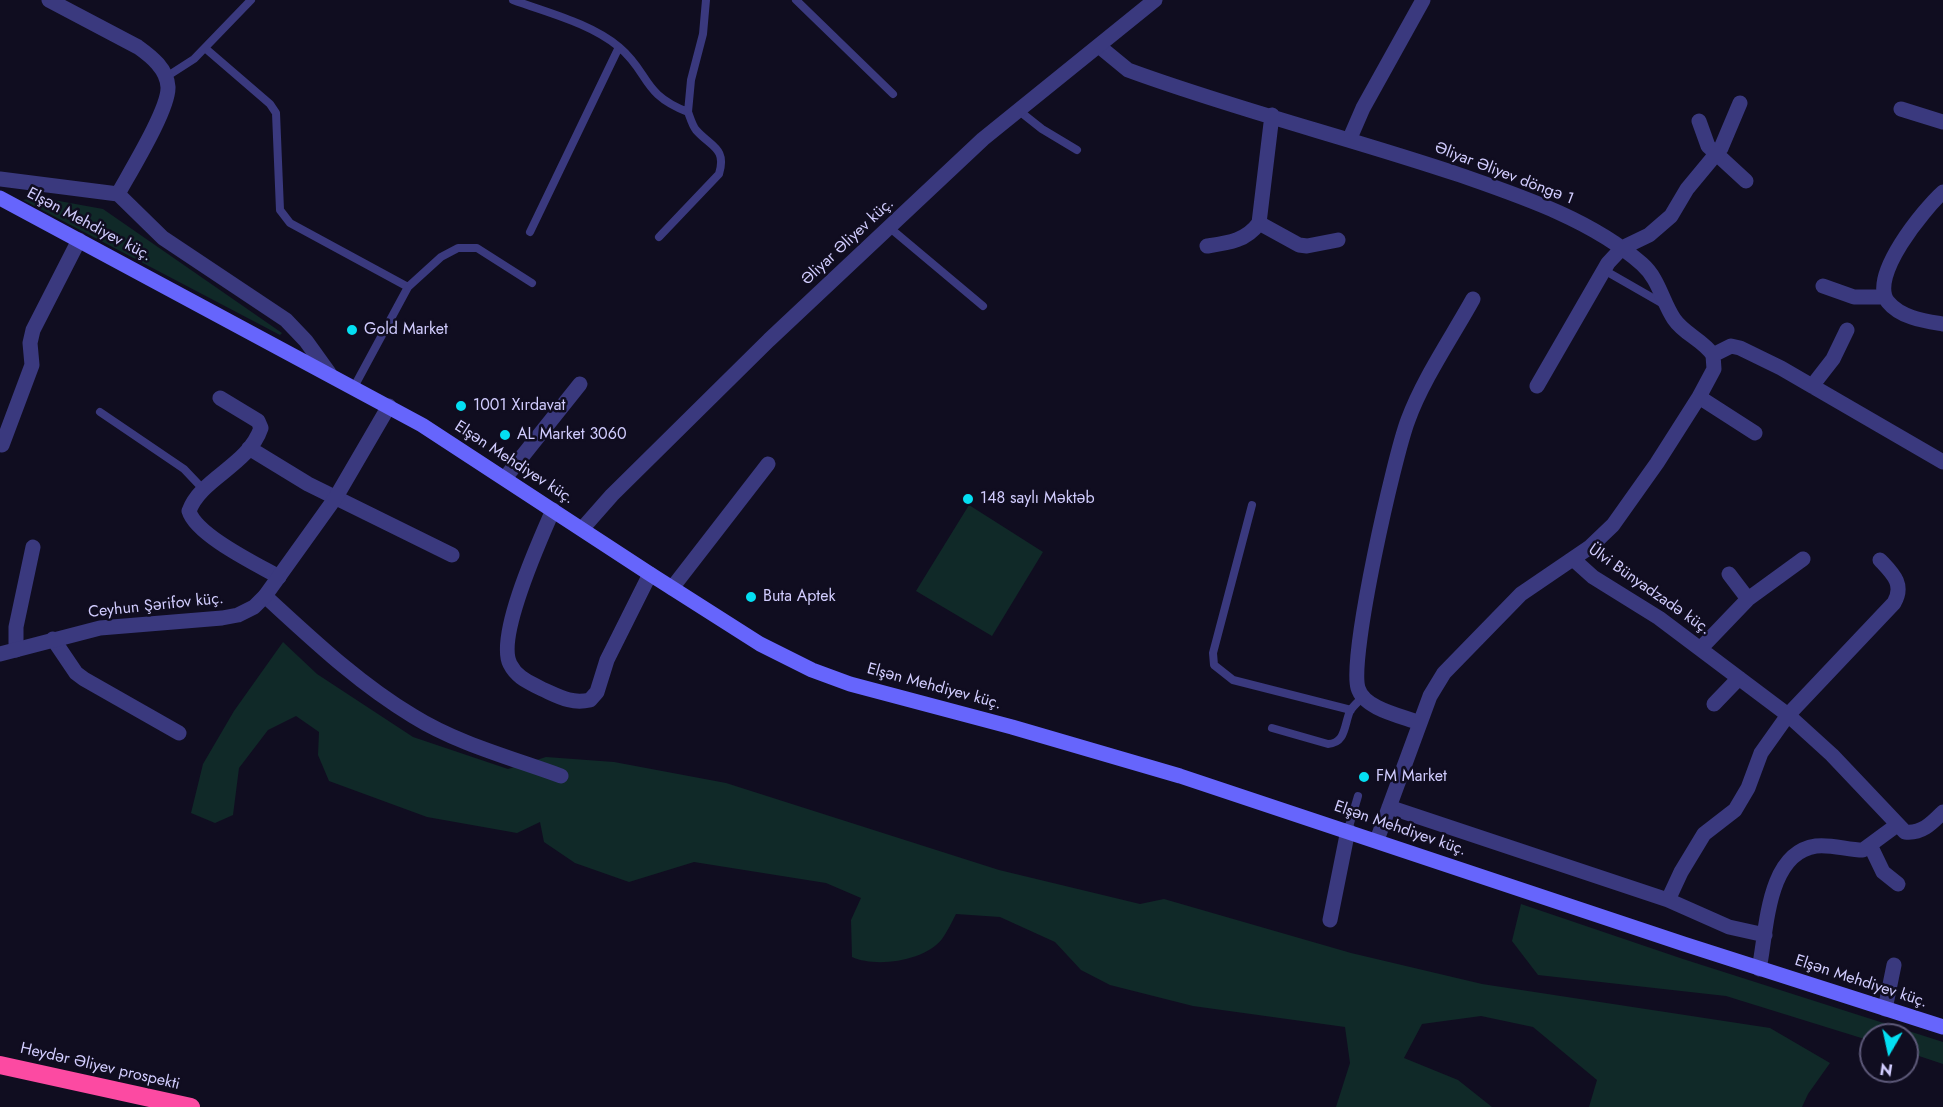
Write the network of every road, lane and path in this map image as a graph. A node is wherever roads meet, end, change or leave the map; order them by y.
1 (49, 0) edge
2 (251, 0) edge
3 (513, 0) edge
4 (706, 0) edge
5 (796, 0) edge
6 (1155, 0) edge
7 (1423, 0) edge
8 (619, 47) junction
9 (1100, 47) junction
10 (205, 48) junction
11 (166, 77) junction
12 (893, 93) dead end
13 (1740, 103) dead end
14 (1901, 109) dead end
15 (1018, 110) junction
16 (688, 112) junction
17 (1272, 115) junction
18 (1699, 121) dead end
19 (1943, 122) edge
20 (1350, 138) junction
21 (1077, 150) dead end
22 (1716, 154) junction
23 (0, 179) edge
24 (1746, 181) dead end
25 (1943, 192) edge
26 (118, 194) junction
27 (1, 199) edge
28 (1259, 223) junction
29 (890, 228) junction
30 (530, 232) dead end
31 (659, 237) dead end
32 (79, 240) junction
33 (1338, 240) dead end
34 (1207, 246) dead end
35 (1622, 248) junction
36 (1604, 270) junction
37 (532, 283) dead end
38 (1823, 286) dead end
39 (408, 288) junction
40 (1885, 297) junction
41 (1473, 299) dead end
42 (983, 306) dead end
43 (1667, 306) junction
44 (1943, 324) edge
45 (1847, 330) dead end
46 (1713, 355) junction
47 (329, 373) junction
48 (580, 384) dead end
49 (1537, 386) dead end
50 (1812, 386) junction
51 (354, 387) junction
52 (1699, 397) junction
53 (220, 398) dead end
54 (389, 406) junction
55 (100, 412) dead end
56 (1755, 434) dead end
57 (2, 445) dead end
58 (249, 448) junction
59 (1943, 462) edge
60 (768, 464) dead end
61 (505, 478) junction
62 (203, 489) junction
63 (336, 497) junction
64 (1252, 505) dead end
65 (553, 510) junction
66 (582, 529) junction
67 (33, 547) dead end
68 (452, 555) dead end
69 (1573, 559) junction
70 (1803, 559) dead end
71 (1880, 560) dead end
72 (650, 574) junction
73 (1729, 574) dead end
74 (279, 577) junction
75 (672, 588) junction
76 (265, 596) junction
77 (1748, 599) junction
78 (53, 639) junction
79 (1701, 648) junction
80 (16, 650) junction
81 (0, 654) edge
82 (1739, 678) junction
83 (1363, 697) junction
84 (1714, 704) dead end
85 (1351, 710) junction
86 (1788, 715) junction
87 (1420, 723) junction
88 (1272, 728) dead end
89 (179, 733) dead end
90 (561, 776) dead end
91 (1358, 796) dead end
92 (1389, 807) junction
93 (1943, 812) edge
94 (1897, 825) junction
95 (1348, 830) junction
96 (1377, 840) junction
97 (1871, 847) junction
98 (1898, 885) dead end
99 (1668, 900) junction
100 (1330, 920) dead end
101 (1765, 935) junction
102 (1894, 965) dead end
103 (1759, 969) junction
104 (1885, 1009) junction
105 (1943, 1027) edge
106 (0, 1065) edge
107 (191, 1107) edge

1 - 11 street
2 - 10 lane
3 - 8 lane
4 - 16 lane
5 - 12 lane
6 - 9 street, Əliyar Əliyev küç.
7 - 20 street
8 - 16 lane
8 - 30 lane
9 - 15 street, Əliyar Əliyev küç.
9 - 17 street, Əliyar Əliyev döngə 1
10 - 11 lane
10 - 39 lane
11 - 26 street
13 - 22 street
14 - 19 street
15 - 21 lane
15 - 29 street, Əliyar Əliyev küç.
16 - 31 lane
17 - 20 street, Əliyar Əliyev döngə 1
17 - 28 street
18 - 22 street
20 - 35 street, Əliyar Əliyev döngə 1
22 - 24 street
22 - 35 street
23 - 26 street
25 - 40 street
26 - 47 street
27 - 32 main road, Elşən Mehdiyev küç.
28 - 33 street
28 - 34 street
29 - 42 lane
29 - 66 street, Əliyar Əliyev küç.
32 - 47 main road, Elşən Mehdiyev küç.
32 - 57 street
35 - 36 street
35 - 43 street, Əliyar Əliyev döngə 1
36 - 43 lane
36 - 49 street
37 - 39 lane
38 - 40 street
39 - 51 lane
40 - 44 street
41 - 83 street
43 - 46 street, Əliyar Əliyev döngə 1
45 - 50 street
46 - 50 street
46 - 52 street
47 - 51 main road, Elşən Mehdiyev küç.
48 - 61 street
50 - 59 street
51 - 54 main road, Elşən Mehdiyev küç.
52 - 56 street
52 - 69 street
53 - 58 street
54 - 61 main road, Elşən Mehdiyev küç.
54 - 63 street, Ceyhun Şərifov küç.
55 - 62 lane
58 - 62 street
58 - 63 street
60 - 75 street
61 - 65 main road, Elşən Mehdiyev küç.
62 - 74 street
63 - 68 street
63 - 74 street, Ceyhun Şərifov küç.
64 - 85 lane
65 - 66 main road, Elşən Mehdiyev küç.
65 - 72 street
66 - 72 main road, Elşən Mehdiyev küç.
67 - 80 street
69 - 79 street, Ülvi Bünyadzadə küç.
69 - 87 street, Ülvi Bünyadzadə küç.
70 - 77 street
71 - 86 street
72 - 75 main road, Elşən Mehdiyev küç.
73 - 77 street
74 - 76 street, Ceyhun Şərifov küç.
75 - 95 main road, Elşən Mehdiyev küç.
76 - 78 street, Ceyhun Şərifov küç.
76 - 90 street
77 - 79 street
78 - 80 street, Ceyhun Şərifov küç.
78 - 89 street
79 - 82 street, Ülvi Bünyadzadə küç.
80 - 81 street, Ceyhun Şərifov küç.
82 - 84 street
82 - 86 street, Ülvi Bünyadzadə küç.
83 - 85 lane
83 - 87 street
85 - 88 lane
86 - 94 street, Ülvi Bünyadzadə küç.
86 - 99 street
87 - 92 street, Ülvi Bünyadzadə küç.
91 - 95 lane
92 - 96 street, Ülvi Bünyadzadə küç.
92 - 99 street
93 - 94 street
94 - 97 street
95 - 96 main road, Elşən Mehdiyev küç.
95 - 100 street
96 - 103 main road, Elşən Mehdiyev küç.
97 - 98 street
97 - 101 street
99 - 101 street
101 - 103 street
102 - 104 street
103 - 104 main road, Elşən Mehdiyev küç.
104 - 105 main road, Elşən Mehdiyev küç.
106 - 107 highway, Heydər Əliyev prospekti

